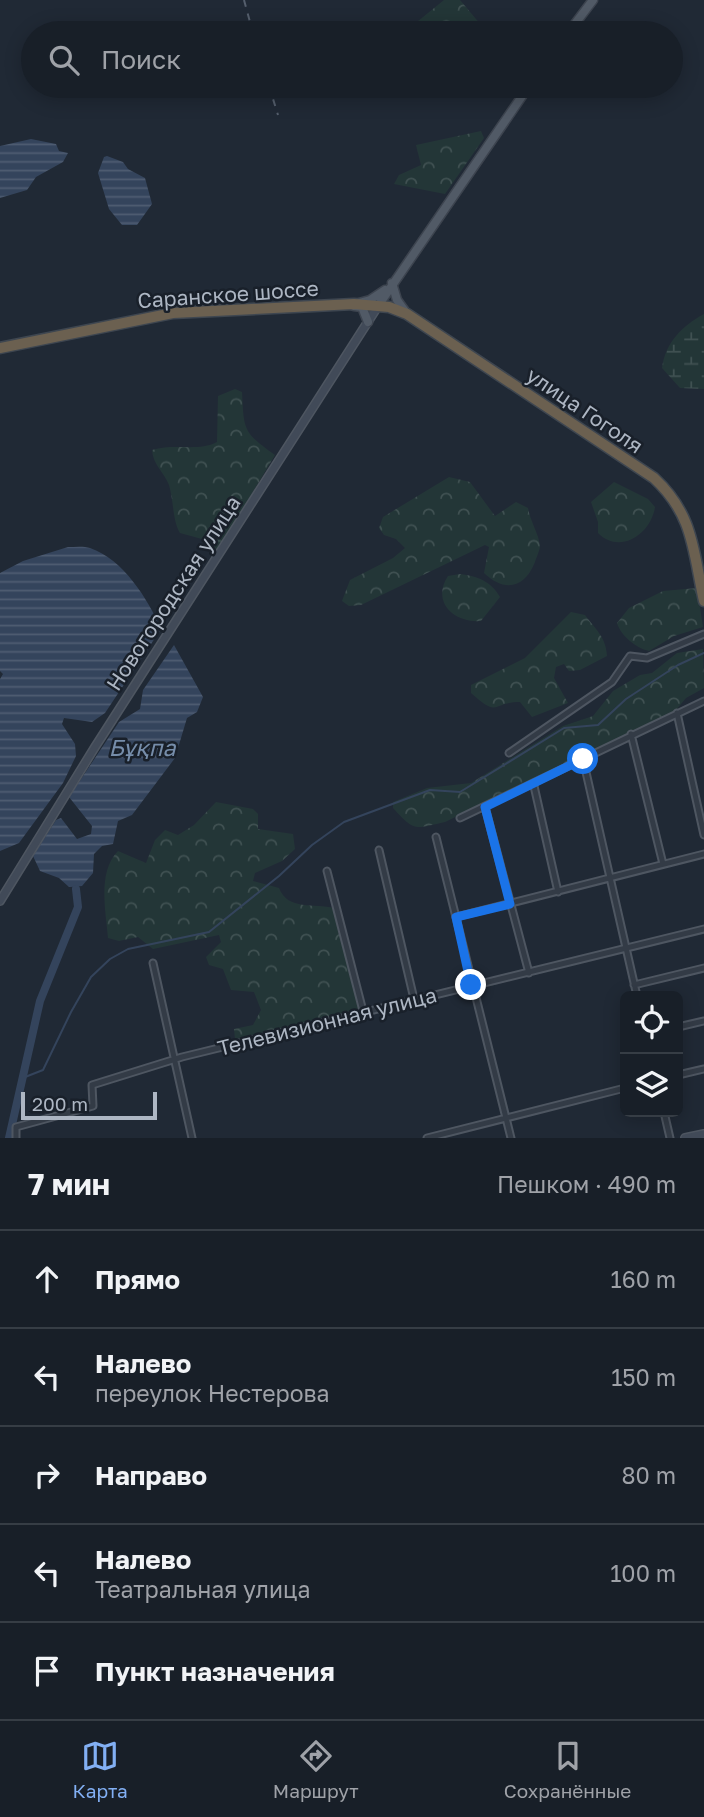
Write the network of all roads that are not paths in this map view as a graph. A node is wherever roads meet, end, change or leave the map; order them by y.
1 (593, 0) edge
2 (577, 21) edge
3 (521, 98) edge
4 (392, 283) junction
5 (349, 304) junction
6 (378, 306) junction
7 (407, 314) junction
8 (368, 322) junction
9 (0, 348) edge
10 (704, 601) edge
11 (704, 634) edge
12 (704, 701) edge
13 (677, 713) junction
14 (631, 734) junction
15 (509, 753) dead end
16 (583, 759) junction
17 (534, 786) junction
18 (485, 807) junction
19 (460, 818) dead end
20 (704, 835) edge
21 (436, 838) dead end
22 (379, 850) dead end
23 (704, 854) edge
24 (663, 864) junction
25 (327, 871) dead end
26 (609, 878) junction
27 (558, 892) junction
28 (0, 901) edge
29 (510, 904) junction
30 (456, 917) junction
31 (704, 929) edge
32 (626, 948) junction
33 (153, 963) dead end
34 (704, 968) edge
35 (529, 973) junction
36 (471, 985) junction
37 (634, 985) junction
38 (636, 991) edge
39 (414, 999) junction
40 (363, 1011) junction
41 (704, 1021) edge
42 (683, 1026) edge
43 (175, 1061) junction
44 (704, 1069) edge
45 (683, 1074) edge
46 (620, 1089) edge
47 (665, 1117) edge
48 (506, 1118) junction
49 (704, 1134) edge
50 (16, 1138) edge
51 (192, 1138) edge
52 (427, 1138) edge
53 (511, 1138) edge
54 (670, 1138) edge
55 (685, 1138) edge

1 - 2 main road
3 - 4 main road
4 - 5 main road
4 - 6 main road
4 - 7 main road
5 - 6 highway, Саранское шоссе
5 - 8 main road
5 - 9 highway, Саранское шоссе
6 - 7 highway, улица Гоголя
6 - 8 street, Новогородская улица
7 - 10 highway, улица Гоголя
8 - 28 street, Новогородская улица
11 - 15 street
12 - 13 street
13 - 14 street
13 - 20 street
14 - 16 street
14 - 24 street
16 - 17 street
16 - 26 street
17 - 18 street
17 - 27 street
18 - 19 street
18 - 29 street
21 - 30 street
22 - 39 street
23 - 24 street
24 - 26 street
25 - 40 street
26 - 27 street
26 - 32 street
27 - 29 street
29 - 30 street
29 - 35 street
30 - 36 street
31 - 32 street, Телевизионная улица
32 - 35 street, Телевизионная улица
32 - 37 street
33 - 43 street
34 - 37 street
35 - 36 street, Телевизионная улица
36 - 39 street, Телевизионная улица
36 - 48 street
37 - 38 street
39 - 40 street, Телевизионная улица
40 - 43 street, Телевизионная улица
41 - 42 street
43 - 50 street, Телевизионная улица
43 - 51 street
44 - 45 street
46 - 48 street
47 - 54 street
48 - 52 street
48 - 53 street
49 - 55 street

